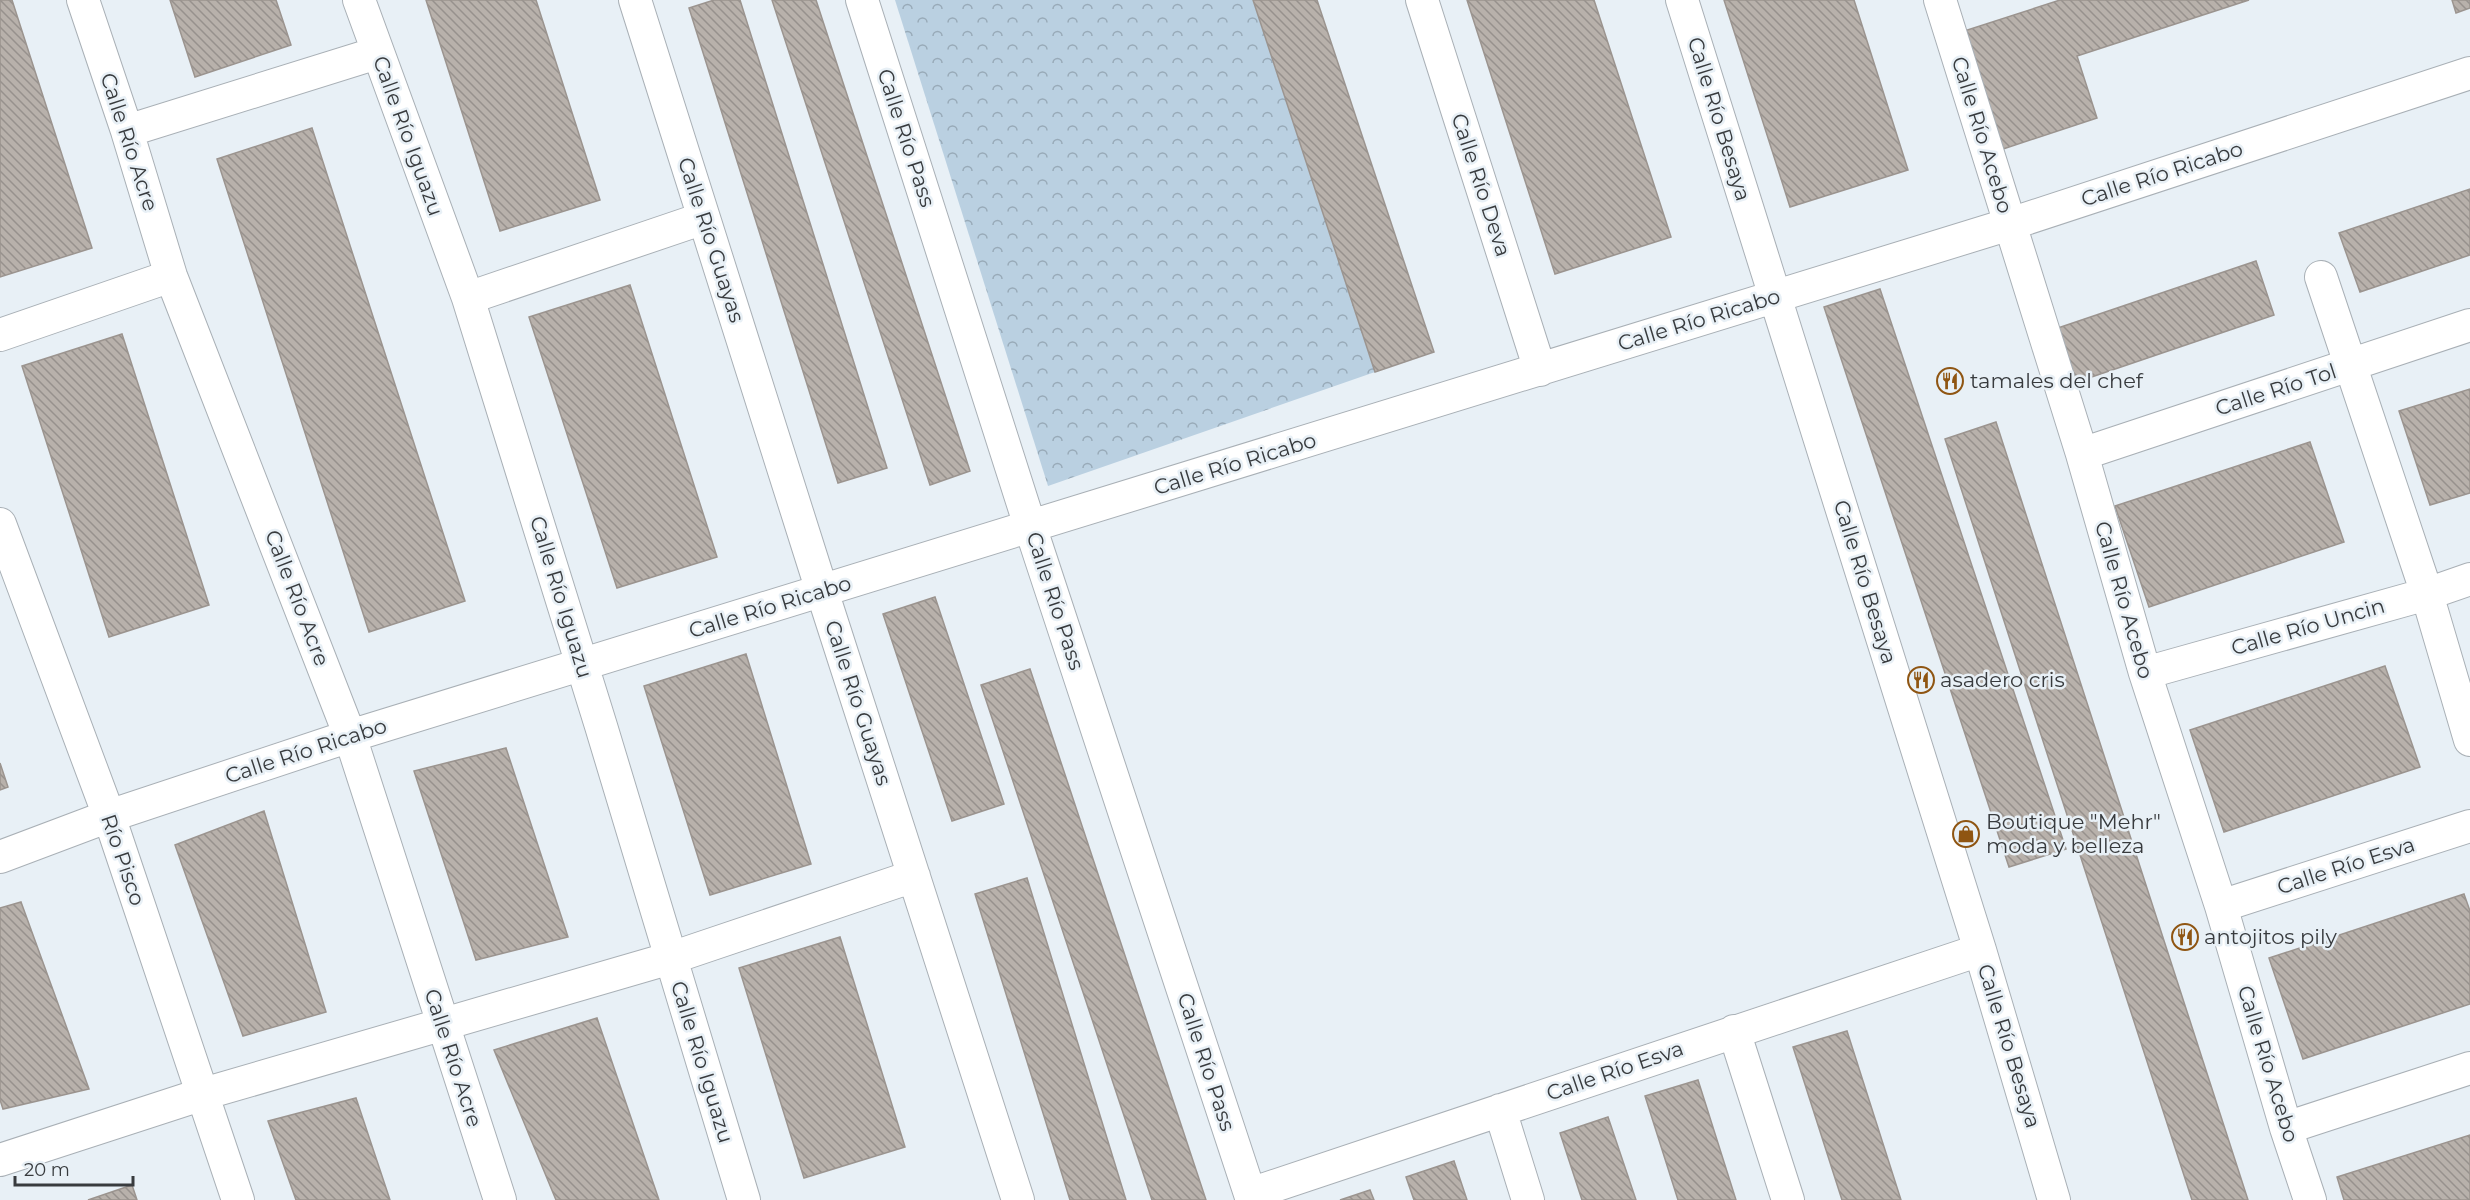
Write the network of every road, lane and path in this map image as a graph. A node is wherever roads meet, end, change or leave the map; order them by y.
1 (83, 0) edge
2 (359, 0) edge
3 (635, 0) edge
4 (862, 0) edge
5 (1422, 0) edge
6 (1682, 0) edge
7 (1940, 0) edge
8 (377, 53) junction
9 (2470, 73) edge
10 (127, 131) junction
11 (704, 218) junction
12 (2010, 224) junction
13 (171, 276) junction
14 (2320, 277) dead end
15 (1775, 296) junction
16 (468, 298) junction
17 (2470, 325) edge
18 (0, 335) edge
19 (2350, 366) junction
20 (1540, 370) junction
21 (2082, 454) junction
22 (0, 524) edge
23 (1030, 526) junction
24 (2470, 579) edge
25 (822, 591) junction
26 (2427, 594) junction
27 (582, 665) junction
28 (2145, 673) junction
29 (350, 736) junction
30 (2470, 740) edge
31 (109, 816) junction
32 (2470, 826) edge
33 (0, 857) edge
34 (914, 876) junction
35 (2221, 906) junction
36 (1980, 950) junction
37 (670, 957) junction
38 (442, 1024) junction
39 (1734, 1031) junction
40 (2470, 1068) edge
41 (203, 1094) junction
42 (1500, 1110) junction
43 (2286, 1128) junction
44 (0, 1160) edge
45 (1251, 1197) edge
46 (238, 1200) edge
47 (500, 1200) edge
48 (744, 1200) edge
49 (1018, 1200) edge
50 (1528, 1200) edge
51 (1788, 1200) edge
52 (2054, 1200) edge
53 (2310, 1200) edge

1 - 10 street, Calle Río Acre
2 - 8 street, Calle Río Iguazu
3 - 11 street, Calle Río Guayas
4 - 23 street, Calle Río Pass
5 - 20 street, Calle Río Deva
6 - 15 street, Calle Río Besaya
7 - 12 street, Calle Río Acebo
8 - 10 street
8 - 16 street, Calle Río Iguazu
9 - 12 street, Calle Río Ricabo
10 - 13 street, Calle Río Acre
11 - 16 street
11 - 25 street, Calle Río Guayas
12 - 15 street, Calle Río Ricabo
12 - 21 street, Calle Río Acebo
13 - 18 street
13 - 29 street, Calle Río Acre
14 - 19 street
15 - 20 street, Calle Río Ricabo
15 - 36 street, Calle Río Besaya
16 - 27 street, Calle Río Iguazu
17 - 19 street, Calle Río Tol
19 - 21 street, Calle Río Tol
19 - 26 street
20 - 23 street, Calle Río Ricabo
21 - 28 street, Calle Río Acebo
22 - 31 street, Río Pisco
23 - 25 street, Calle Río Ricabo
23 - 45 street, Calle Río Pass
24 - 26 street, Calle Río Uncin
25 - 27 street, Calle Río Ricabo
25 - 34 street, Calle Río Guayas
26 - 28 street, Calle Río Uncin
26 - 30 street
27 - 29 street, Calle Río Ricabo
27 - 37 street, Calle Río Iguazu
28 - 35 street, Calle Río Acebo
29 - 31 street, Calle Río Ricabo
29 - 38 street, Calle Río Acre
31 - 33 street, Calle Río Ricabo
31 - 41 street, Río Pisco
32 - 35 street, Calle Río Esva
34 - 37 street
34 - 49 street, Calle Río Guayas
35 - 43 street, Calle Río Acebo
36 - 39 street, Calle Río Esva
36 - 52 street, Calle Río Besaya
37 - 38 street
37 - 48 street, Calle Río Iguazu
38 - 41 street
38 - 47 street, Calle Río Acre
39 - 42 street, Calle Río Esva
39 - 51 street
40 - 43 street
41 - 44 street
41 - 46 street, Río Pisco
42 - 45 street, Calle Río Esva
42 - 50 street
43 - 53 street, Calle Río Acebo

